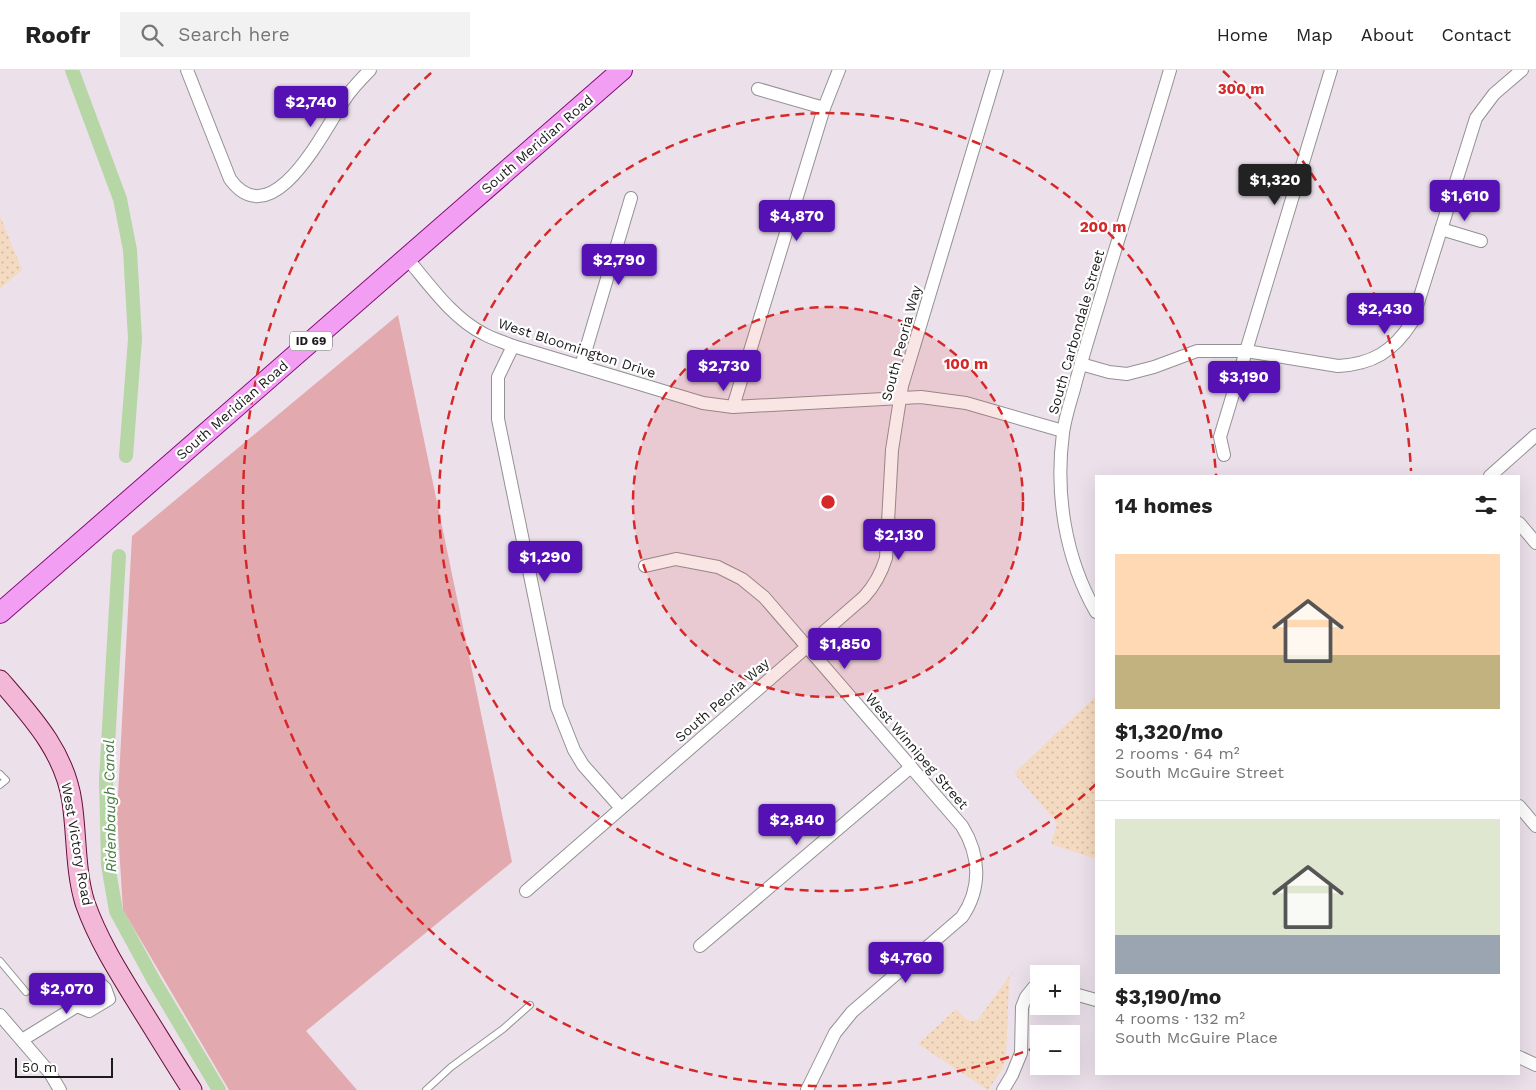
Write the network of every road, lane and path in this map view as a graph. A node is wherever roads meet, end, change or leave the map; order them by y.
1 (187, 70) edge
2 (370, 70) edge
3 (622, 70) edge
4 (839, 70) edge
5 (997, 70) edge
6 (1170, 70) edge
7 (1331, 70) edge
8 (1522, 70) edge
9 (758, 89) dead end
10 (824, 108) junction
11 (631, 198) dead end
12 (1441, 229) junction
13 (1481, 242) dead end
14 (406, 257) junction
15 (513, 346) junction
16 (1246, 350) junction
17 (1081, 364) junction
18 (581, 366) junction
19 (900, 400) junction
20 (733, 407) junction
21 (1063, 431) junction
22 (1536, 435) edge
23 (1224, 455) dead end
24 (1491, 475) edge
25 (1520, 524) edge
26 (1536, 543) edge
27 (645, 566) dead end
28 (1095, 610) edge
29 (0, 613) edge
30 (807, 646) junction
31 (0, 680) edge
32 (911, 768) junction
33 (0, 774) edge
34 (0, 785) edge
35 (1520, 807) edge
36 (622, 808) junction
37 (1536, 826) edge
38 (526, 891) dead end
39 (700, 946) dead end
40 (0, 961) edge
41 (122, 978) junction
42 (105, 988) junction
43 (26, 992) dead end
44 (1030, 993) edge
45 (1080, 996) edge
46 (1095, 1000) edge
47 (530, 1005) dead end
48 (77, 1006) junction
49 (0, 1014) edge
50 (22, 1040) junction
51 (1520, 1057) edge
52 (1536, 1065) edge
53 (60, 1090) edge
54 (192, 1090) edge
55 (426, 1090) edge
56 (807, 1090) edge
57 (1003, 1090) edge

1 - 2 street
3 - 14 main road, South Meridian Road / ID 69
4 - 10 street
5 - 19 street, South Peoria Way
6 - 17 street, South Carbondale Street
7 - 16 street
8 - 12 street
9 - 10 street
10 - 20 street
11 - 18 street
12 - 13 street
12 - 16 street
14 - 15 street, West Bloomington Drive
14 - 29 main road, South Meridian Road / ID 69
15 - 18 street, West Bloomington Drive
15 - 36 street
16 - 17 street
16 - 23 street
17 - 21 street, South Carbondale Street
18 - 20 street, West Bloomington Drive
19 - 20 street, West Bloomington Drive
19 - 21 street, West Bloomington Drive
19 - 30 street, South Peoria Way
21 - 28 street, South Carbondale Street
22 - 24 street
25 - 26 street
27 - 30 street, West Winnipeg Street
30 - 32 street, West Winnipeg Street
30 - 36 street, South Peoria Way
31 - 41 main road, West Victory Road
32 - 39 street
32 - 56 street, West Winnipeg Street
33 - 34 lane
35 - 37 street
36 - 38 street, South Peoria Way
40 - 43 lane
41 - 42 street
41 - 54 main road, West Victory Road
42 - 48 street
42 - 48 street
44 - 57 street
45 - 46 street
47 - 55 lane
48 - 50 street
49 - 50 street
50 - 53 street
51 - 52 street

